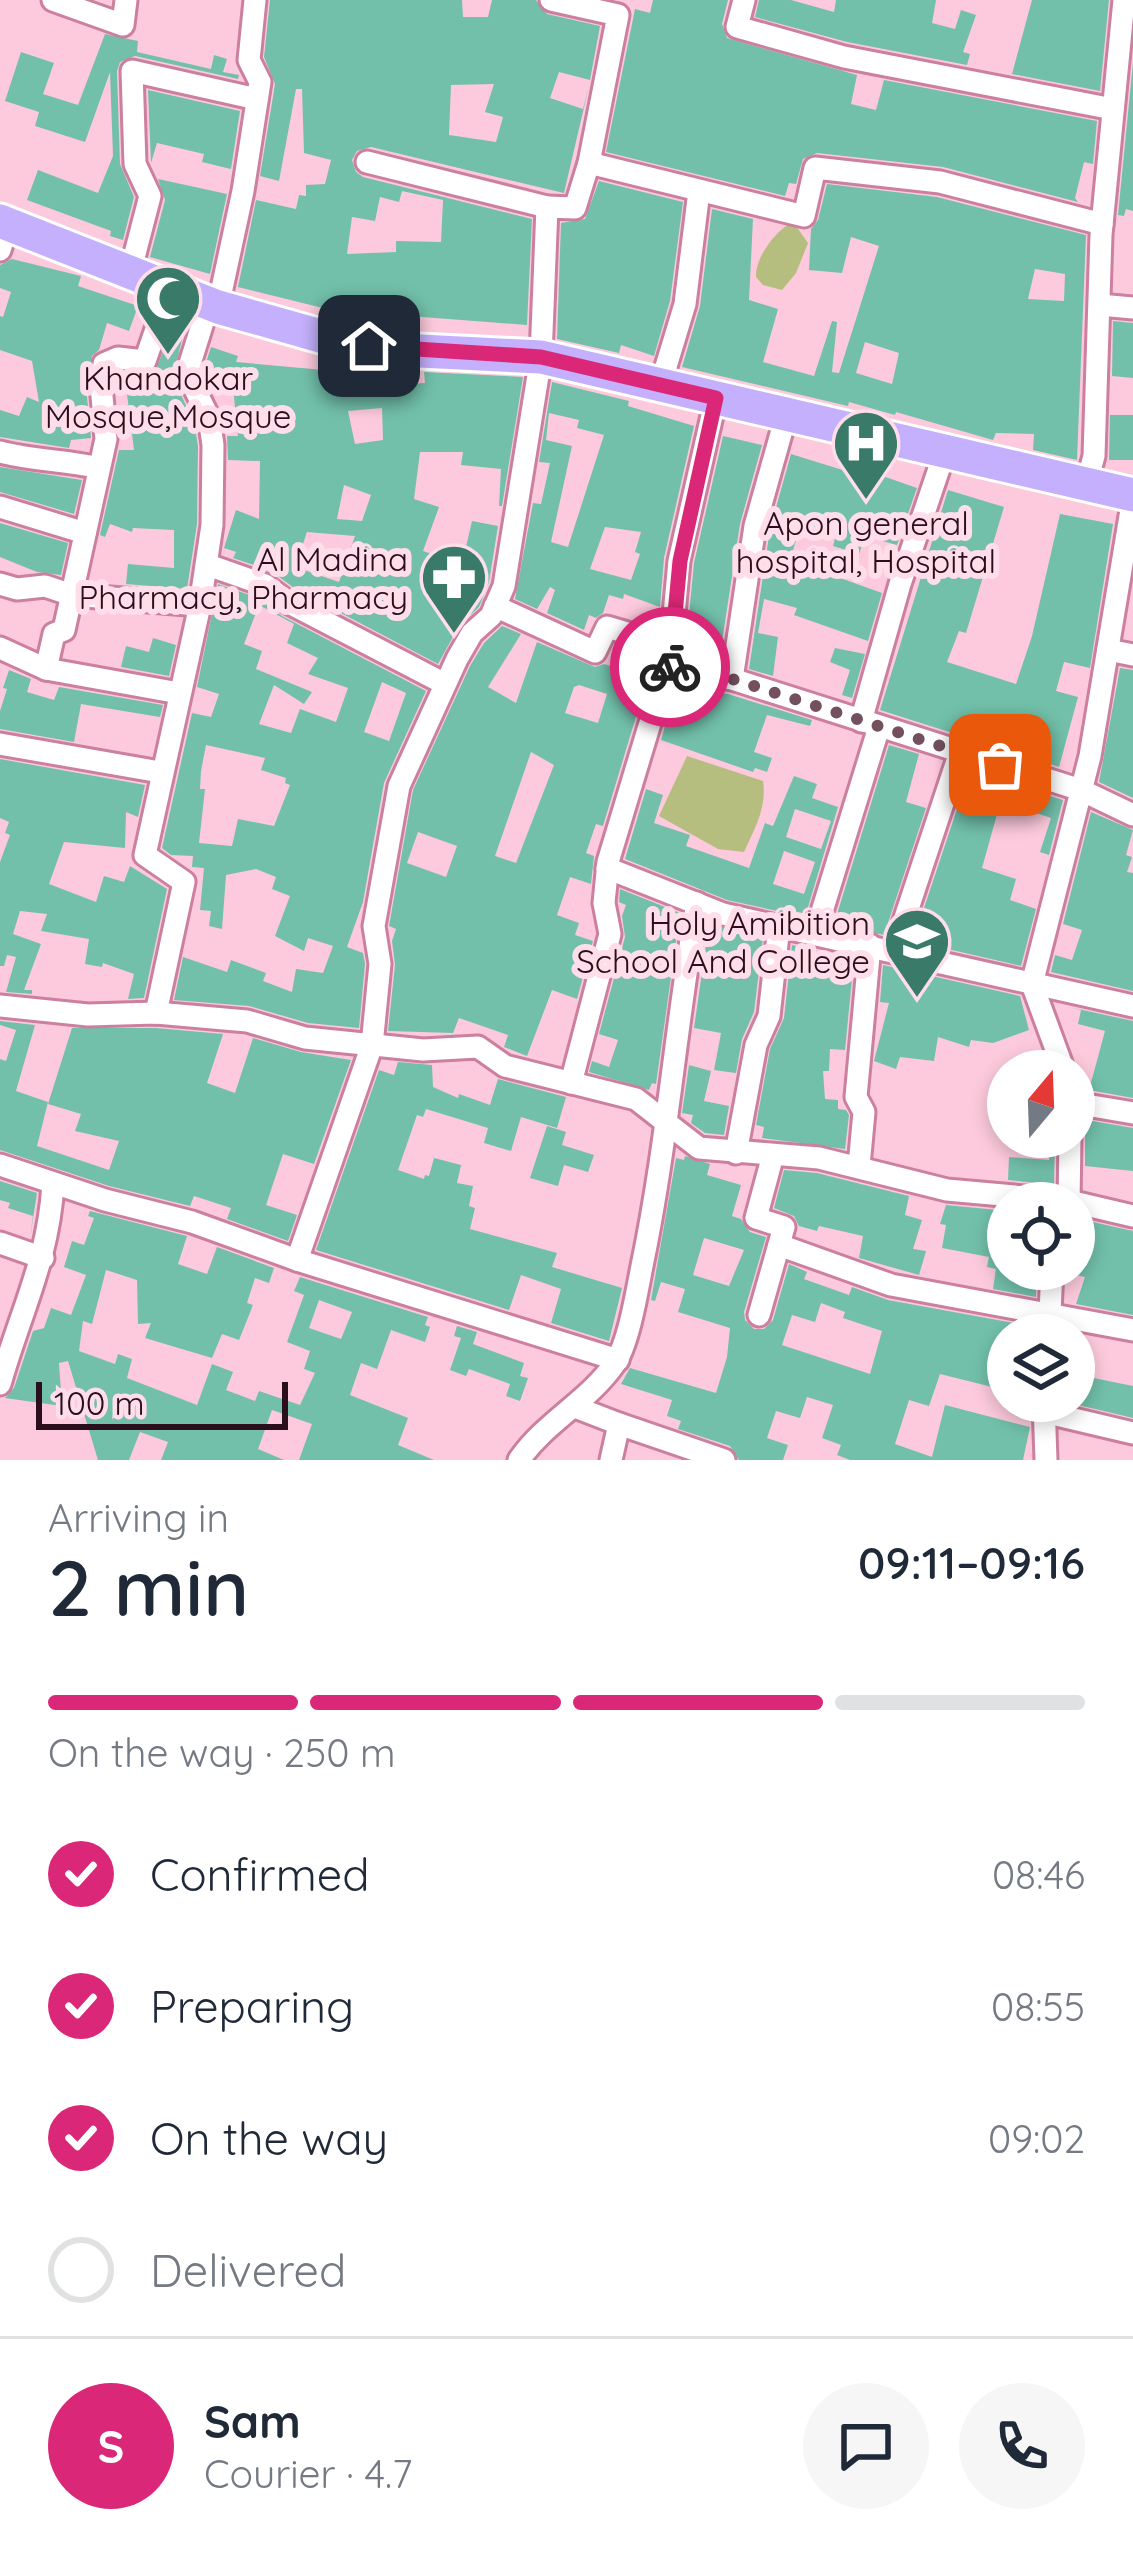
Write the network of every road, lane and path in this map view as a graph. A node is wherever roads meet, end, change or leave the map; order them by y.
1 (52, 0) edge
2 (126, 0) edge
3 (255, 0) edge
4 (551, 0) edge
5 (744, 0) edge
6 (1124, 0) edge
7 (593, 5) edge
8 (257, 99) junction
9 (1113, 109) junction
10 (367, 162) dead end
11 (589, 163) junction
12 (699, 191) junction
13 (547, 207) junction
14 (1102, 224) junction
15 (3, 232) edge
16 (130, 273) junction
17 (170, 289) junction
18 (1100, 304) junction
19 (213, 305) junction
20 (1133, 308) edge
21 (541, 357) junction
22 (661, 383) junction
23 (716, 398) junction
24 (786, 416) junction
25 (0, 452) edge
26 (944, 454) junction
27 (99, 468) junction
28 (1085, 485) junction
29 (1133, 496) edge
30 (0, 507) edge
31 (85, 533) junction
32 (208, 565) junction
33 (0, 584) edge
34 (72, 596) junction
35 (200, 605) junction
36 (495, 606) junction
37 (0, 647) edge
38 (1108, 650) junction
39 (1133, 655) edge
40 (669, 656) junction
41 (46, 669) junction
42 (732, 679) junction
43 (445, 684) junction
44 (179, 693) junction
45 (870, 724) junction
46 (0, 744) edge
47 (960, 752) junction
48 (160, 772) junction
49 (1081, 790) junction
50 (1133, 815) edge
51 (608, 868) junction
52 (698, 903) junction
53 (779, 926) junction
54 (814, 934) junction
55 (869, 945) junction
56 (894, 951) junction
57 (1032, 984) junction
58 (0, 1006) edge
59 (1133, 1006) edge
60 (156, 1013) junction
61 (372, 1045) junction
62 (1056, 1050) edge
63 (572, 1083) junction
64 (1095, 1107) edge
65 (1133, 1113) edge
66 (666, 1124) junction
67 (736, 1153) junction
68 (773, 1155) junction
69 (0, 1166) edge
70 (859, 1166) junction
71 (52, 1183) junction
72 (987, 1194) edge
73 (1095, 1208) edge
74 (1133, 1216) edge
75 (0, 1243) edge
76 (779, 1245) junction
77 (44, 1258) junction
78 (297, 1260) junction
79 (1050, 1290) edge
80 (1049, 1311) junction
81 (1049, 1314) edge
82 (759, 1315) dead end
83 (1133, 1330) edge
84 (617, 1360) junction
85 (1, 1379) edge
86 (575, 1407) junction
87 (1095, 1421) edge
88 (1045, 1422) edge
89 (619, 1424) junction
90 (1133, 1432) edge
91 (519, 1460) edge
92 (611, 1460) edge
93 (724, 1460) edge
94 (1046, 1460) edge

1 - 2 street
3 - 8 street
4 - 7 street
5 - 9 street
6 - 9 street
7 - 11 street
8 - 16 street
8 - 19 street
9 - 14 street
10 - 13 street
11 - 12 street
11 - 13 street
12 - 14 street
12 - 22 street
13 - 21 street
14 - 18 street
15 - 16 highway
16 - 17 highway
17 - 19 highway
17 - 27 street
18 - 20 street
18 - 28 street
19 - 21 highway
19 - 32 street
21 - 22 highway
21 - 36 street
22 - 23 highway
23 - 24 highway
23 - 40 street
24 - 26 highway
24 - 42 street
25 - 27 street
26 - 28 highway
26 - 45 street
27 - 31 street
28 - 29 highway
29 - 38 street
30 - 31 street
31 - 34 street
32 - 35 street
32 - 43 street
33 - 34 street
34 - 35 street
34 - 41 street
35 - 44 street
36 - 40 street
36 - 43 street
37 - 41 street
38 - 39 street
38 - 49 street
40 - 42 street
40 - 51 street
41 - 44 street
42 - 45 street
43 - 61 street
44 - 48 street
45 - 47 street
45 - 54 street
46 - 48 street
47 - 49 street
47 - 56 street
48 - 60 street
49 - 50 street
49 - 57 street
51 - 52 street
51 - 63 street
52 - 53 street
52 - 66 street
53 - 54 street
53 - 67 street
54 - 55 street
55 - 56 street
55 - 70 street
56 - 57 street
57 - 59 street
57 - 62 street
58 - 60 street
60 - 61 street
61 - 63 street
61 - 78 street
63 - 66 street
64 - 65 street
66 - 67 street
66 - 84 street
67 - 68 street
68 - 70 street
68 - 76 street
69 - 71 street
70 - 72 street
71 - 77 street
71 - 78 street
73 - 74 street
75 - 77 street
76 - 80 street
76 - 82 street
77 - 85 street
78 - 84 street
79 - 80 street
80 - 81 street
80 - 83 street
84 - 86 street
86 - 89 street
86 - 91 street
87 - 90 street
88 - 94 street
89 - 92 street
89 - 93 street

